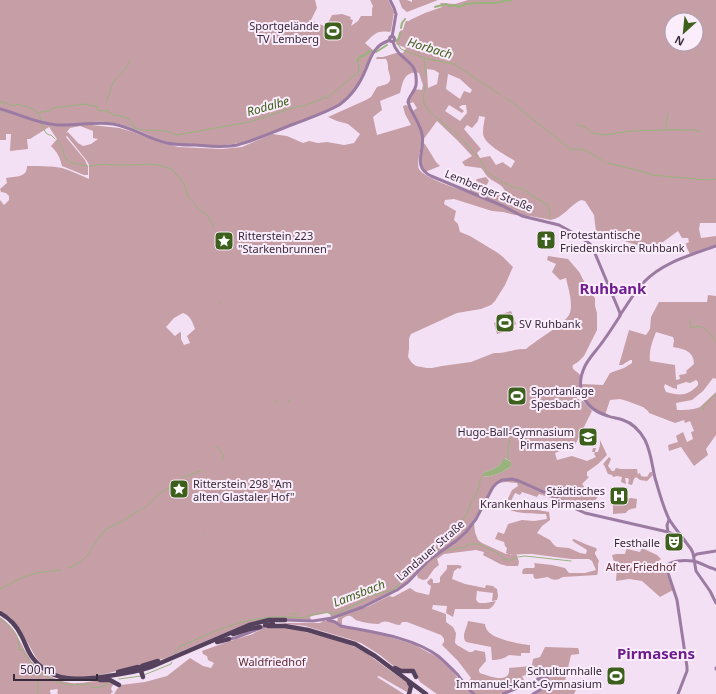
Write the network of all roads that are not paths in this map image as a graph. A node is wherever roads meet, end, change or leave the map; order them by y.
1 (390, 0) edge
2 (391, 41) junction
3 (0, 109) edge
4 (716, 246) edge
5 (621, 313) junction
6 (670, 522) junction
7 (666, 531) junction
8 (680, 536) junction
9 (716, 551) edge
10 (695, 555) junction
11 (695, 562) junction
12 (716, 570) edge
13 (716, 603) edge
14 (0, 614) edge
15 (335, 617) junction
16 (327, 619) junction
17 (285, 620) junction
18 (337, 623) junction
19 (269, 625) junction
20 (227, 637) junction
21 (213, 642) junction
22 (177, 656) junction
23 (140, 668) junction
24 (394, 668) junction
25 (410, 671) junction
26 (122, 676) junction
27 (416, 677) dead end
28 (143, 678) dead end
29 (98, 679) junction
30 (409, 680) junction
31 (420, 690) junction
32 (409, 693) edge
33 (427, 694) edge
34 (474, 694) edge
35 (502, 694) edge
36 (533, 694) edge
37 (678, 694) edge

1 - 2 main road
2 - 3 main road
2 - 5 main road, Lemberger Straße
4 - 5 main road
5 - 6 main road
6 - 7 main road
6 - 8 main road
7 - 8 main road, Landauer Straße
7 - 15 main road, Landauer Straße
8 - 10 main road
9 - 10 main road
10 - 11 main road
11 - 12 main road
11 - 13 main road
11 - 37 main road
14 - 29 highway
15 - 16 main road, Landauer Straße
15 - 18 main road
16 - 17 main road, Landauer Straße
16 - 18 main road
17 - 20 highway
17 - 20 main road, Landauer Straße
18 - 34 main road
19 - 20 highway
19 - 21 highway, bridge
19 - 24 highway
19 - 30 highway
20 - 21 highway
20 - 22 highway
21 - 26 highway
22 - 23 highway
22 - 29 highway
23 - 28 highway, bridge
23 - 29 highway
24 - 25 highway
24 - 30 highway
25 - 27 highway
25 - 30 highway
26 - 29 highway
26 - 29 highway
30 - 31 highway
30 - 32 highway
30 - 33 highway
31 - 32 highway
31 - 33 highway
35 - 36 main road

